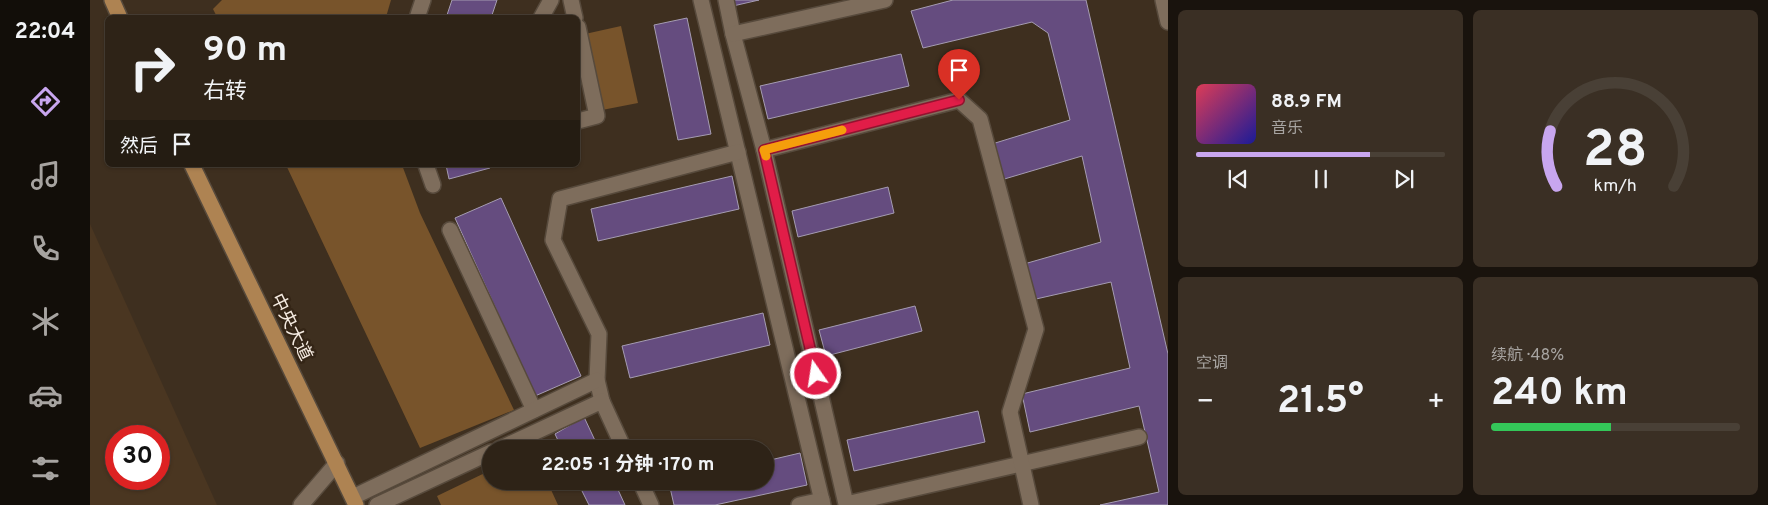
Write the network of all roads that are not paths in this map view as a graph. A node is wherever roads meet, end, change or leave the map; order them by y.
1 (112, 0) edge
2 (423, 0) edge
3 (551, 0) edge
4 (571, 0) edge
5 (701, 0) edge
6 (726, 0) edge
7 (885, 0) edge
8 (1163, 0) edge
9 (119, 15) edge
10 (418, 15) edge
11 (543, 15) edge
12 (574, 15) edge
13 (1168, 22) edge
14 (733, 34) junction
15 (580, 37) edge
16 (580, 120) edge
17 (764, 150) junction
18 (738, 152) junction
19 (193, 167) edge
20 (427, 167) edge
21 (433, 185) dead end
22 (450, 230) dead end
23 (596, 380) junction
24 (602, 401) junction
25 (534, 410) junction
26 (1139, 437) dead end
27 (518, 440) edge
28 (620, 440) edge
29 (482, 456) edge
30 (337, 462) junction
31 (1022, 464) junction
32 (644, 490) edge
33 (355, 501) edge
34 (822, 502) edge
35 (301, 505) edge
36 (377, 505) edge
37 (651, 505) edge
38 (799, 505) edge
39 (1031, 505) edge

1 - 9 main road
2 - 10 street
3 - 11 street
4 - 12 street
5 - 18 street
6 - 14 street
7 - 14 street
8 - 13 street
14 - 17 street
15 - 16 street
17 - 31 street
17 - 31 street
18 - 23 street
18 - 34 street
19 - 30 main road, 中央大道
20 - 21 street
22 - 25 street
23 - 24 street
23 - 25 street
24 - 27 street
24 - 28 street
25 - 33 street
26 - 31 street
29 - 36 street
30 - 33 main road, 中央大道
30 - 35 street
31 - 39 street
32 - 37 street
34 - 38 street

